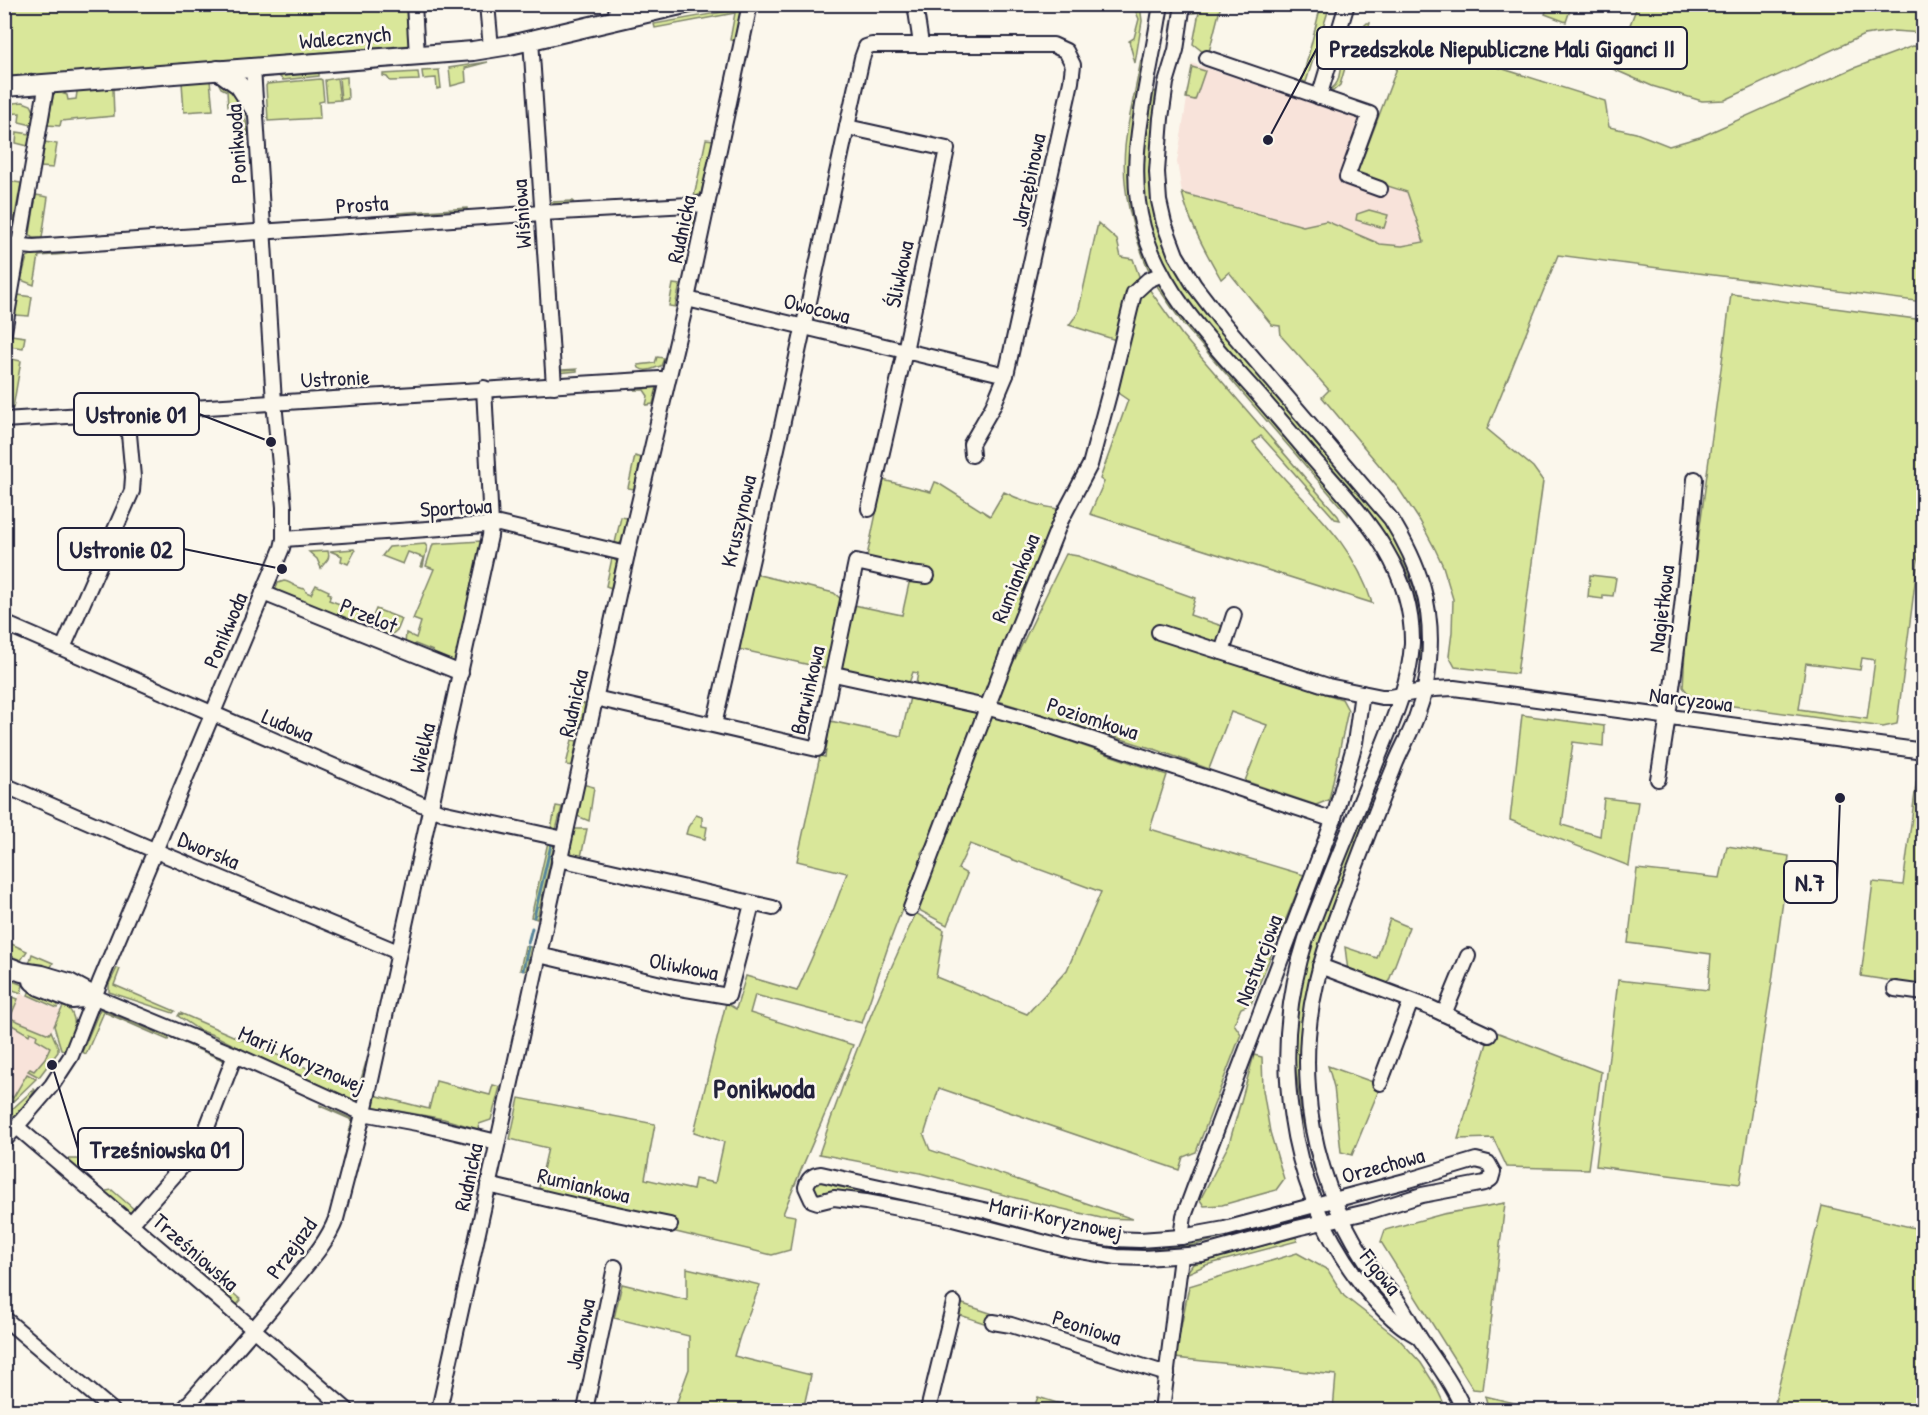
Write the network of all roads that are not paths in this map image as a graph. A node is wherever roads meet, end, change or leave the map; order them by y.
1 (414, 4) edge
2 (487, 4) edge
3 (685, 4) edge
4 (750, 4) edge
5 (915, 4) edge
6 (1161, 4) edge
7 (1183, 4) edge
8 (1347, 4) edge
9 (616, 12) edge
10 (531, 40) junction
11 (921, 44) junction
12 (491, 48) junction
13 (417, 56) junction
14 (1207, 58) dead end
15 (253, 68) junction
16 (218, 70) junction
17 (43, 84) junction
18 (4, 87) edge
19 (1319, 97) junction
20 (254, 108) junction
21 (847, 127) junction
22 (1380, 189) dead end
23 (707, 204) junction
24 (542, 213) junction
25 (264, 231) junction
26 (4, 244) edge
27 (19, 246) junction
28 (1162, 274) junction
29 (687, 299) junction
30 (803, 326) junction
31 (4, 332) edge
32 (905, 351) junction
33 (1006, 375) junction
34 (668, 380) junction
35 (554, 386) junction
36 (484, 388) junction
37 (274, 402) junction
38 (127, 413) junction
39 (4, 420) edge
40 (972, 455) dead end
41 (1695, 479) dead end
42 (869, 509) dead end
43 (491, 524) junction
44 (284, 538) junction
45 (627, 554) junction
46 (927, 576) dead end
47 (263, 593) junction
48 (1234, 615) dead end
49 (4, 623) edge
50 (1159, 632) dead end
51 (63, 648) junction
52 (1221, 652) junction
53 (461, 673) junction
54 (834, 674) junction
55 (1424, 691) junction
56 (1362, 693) junction
57 (1401, 695) junction
58 (595, 698) junction
59 (986, 707) junction
60 (212, 715) junction
61 (1669, 717) junction
62 (714, 725) junction
63 (1923, 751) edge
64 (1658, 780) dead end
65 (4, 785) edge
66 (429, 808) junction
67 (1334, 820) junction
68 (564, 839) junction
69 (156, 851) junction
70 (559, 859) junction
71 (752, 904) junction
72 (774, 908) dead end
73 (911, 908) dead end
74 (398, 952) junction
75 (539, 955) junction
76 (1468, 956) dead end
77 (4, 965) edge
78 (1320, 966) junction
79 (1895, 989) dead end
80 (1923, 993) edge
81 (94, 997) junction
82 (1411, 1001) junction
83 (1444, 1014) junction
84 (1489, 1035) dead end
85 (235, 1055) junction
86 (1380, 1083) dead end
87 (363, 1113) junction
88 (16, 1127) junction
89 (4, 1141) edge
90 (497, 1142) junction
91 (488, 1185) junction
92 (1335, 1200) junction
93 (1315, 1205) junction
94 (1342, 1218) junction
95 (1323, 1222) junction
96 (131, 1224) junction
97 (670, 1225) dead end
98 (1181, 1237) junction
99 (1181, 1257) junction
100 (615, 1267) dead end
101 (954, 1303) dead end
102 (4, 1318) edge
103 (993, 1322) dead end
104 (253, 1329) junction
105 (1419, 1337) junction
106 (1167, 1374) junction
107 (112, 1410) edge
108 (183, 1410) edge
109 (347, 1410) edge
110 (439, 1410) edge
111 (585, 1410) edge
112 (928, 1410) edge
113 (1162, 1410) edge
114 (1464, 1410) edge

1 - 13 street
2 - 12 street
3 - 9 street, Walecznych
4 - 23 street, Rudnicka
5 - 11 street
6 - 28 street, Figowa
7 - 55 street, Figowa
8 - 19 street
9 - 10 street, Walecznych
10 - 12 street, Walecznych
10 - 24 street, Wiśniowa
11 - 21 street, Jarzębinowa
11 - 33 street, Jarzębinowa
12 - 13 street, Walecznych
13 - 15 street, Walecznych
14 - 19 street
15 - 16 street, Walecznych
15 - 20 street, Ponikwoda
16 - 17 street, Walecznych
16 - 20 street
17 - 18 street, Walecznych
17 - 27 street
19 - 22 street
20 - 25 street, Ponikwoda
21 - 30 street, Jarzębinowa
21 - 32 street, Śliwkowa
23 - 24 street, Prosta
23 - 29 street, Rudnicka
24 - 25 street, Prosta
24 - 35 street, Wiśniowa
25 - 27 street, Prosta
25 - 37 street, Ponikwoda
26 - 27 street, Prosta
27 - 31 street
28 - 57 street, Figowa
28 - 59 street, Rumiankowa
29 - 30 street, Owocowa
29 - 34 street, Rudnicka
30 - 32 street, Owocowa
30 - 62 street, Kruszynowa
32 - 33 street, Owocowa
32 - 42 street, Śliwkowa
33 - 40 street, Jarzębinowa
34 - 35 street, Ustronie
34 - 45 street, Rudnicka
35 - 36 street, Ustronie
36 - 37 street, Ustronie
36 - 43 street, Wielka
37 - 38 street, Ustronie
37 - 44 street, Ponikwoda
38 - 39 street, Ustronie
38 - 51 street
41 - 61 street, Nagietkowa
43 - 44 street, Sportowa
43 - 45 street, Sportowa
43 - 53 street, Wielka
44 - 47 street, Ponikwoda
45 - 58 street, Rudnicka
46 - 54 street, Barwinkowa
47 - 53 street, Przelot
47 - 60 street, Ponikwoda
48 - 52 street
49 - 51 street, Ludowa
50 - 52 street, Narcyzowa
51 - 60 street, Ludowa
52 - 56 street, Narcyzowa
53 - 66 street, Wielka
54 - 59 street, Poziomkowa
54 - 62 street, Barwinkowa
55 - 57 street, Narcyzowa
55 - 61 street, Narcyzowa
55 - 78 street, Figowa
56 - 57 street, Narcyzowa
56 - 67 street, Nasturcjowa
57 - 93 street, Figowa
58 - 62 street, Barwinkowa
58 - 68 street, Rudnicka
59 - 67 street, Poziomkowa
59 - 73 street, Rumiankowa
60 - 66 street, Ludowa
60 - 69 street, Ponikwoda
61 - 63 street, Narcyzowa
61 - 64 street, Nagietkowa
65 - 69 street, Dworska
66 - 68 street, Ludowa
66 - 74 street, Wielka
67 - 98 street, Nasturcjowa
68 - 70 street, Rudnicka
69 - 74 street, Dworska
69 - 81 street, Ponikwoda
70 - 71 street
70 - 75 street, Rudnicka
71 - 72 street
71 - 75 street, Oliwkowa
74 - 87 street, Wielka
75 - 90 street, Rudnicka
76 - 83 street
77 - 81 street, Marii Koryznowej
78 - 82 street
78 - 92 street, Figowa
79 - 80 street
81 - 85 street, Marii Koryznowej
81 - 88 street, Ponikwoda
82 - 83 street
82 - 86 street
83 - 84 street
85 - 87 street, Marii Koryznowej
85 - 96 street
87 - 90 street, Marii Koryznowej
87 - 104 street, Przejazd
88 - 89 street, Ponikwoda
88 - 96 street, Trześniowska
90 - 91 street, Rudnicka
91 - 97 street, Rumiankowa
91 - 110 street, Rudnicka
92 - 93 street, Orzechowa
92 - 94 street, Figowa
92 - 94 street, Orzechowa
93 - 95 street, Figowa
93 - 98 street, Marii Koryznowej
94 - 95 street, Marii Koryznowej
94 - 105 street, Figowa
95 - 99 street, Marii Koryznowej
95 - 105 street, Figowa
96 - 104 street, Trześniowska
98 - 99 street, Marii Koryznowej
99 - 106 street
100 - 111 street, Jaworowa
101 - 112 street
102 - 107 street
103 - 106 street, Peoniowa
104 - 108 street, Przejazd
104 - 109 street, Trześniowska
105 - 114 street, Figowa
106 - 113 street

